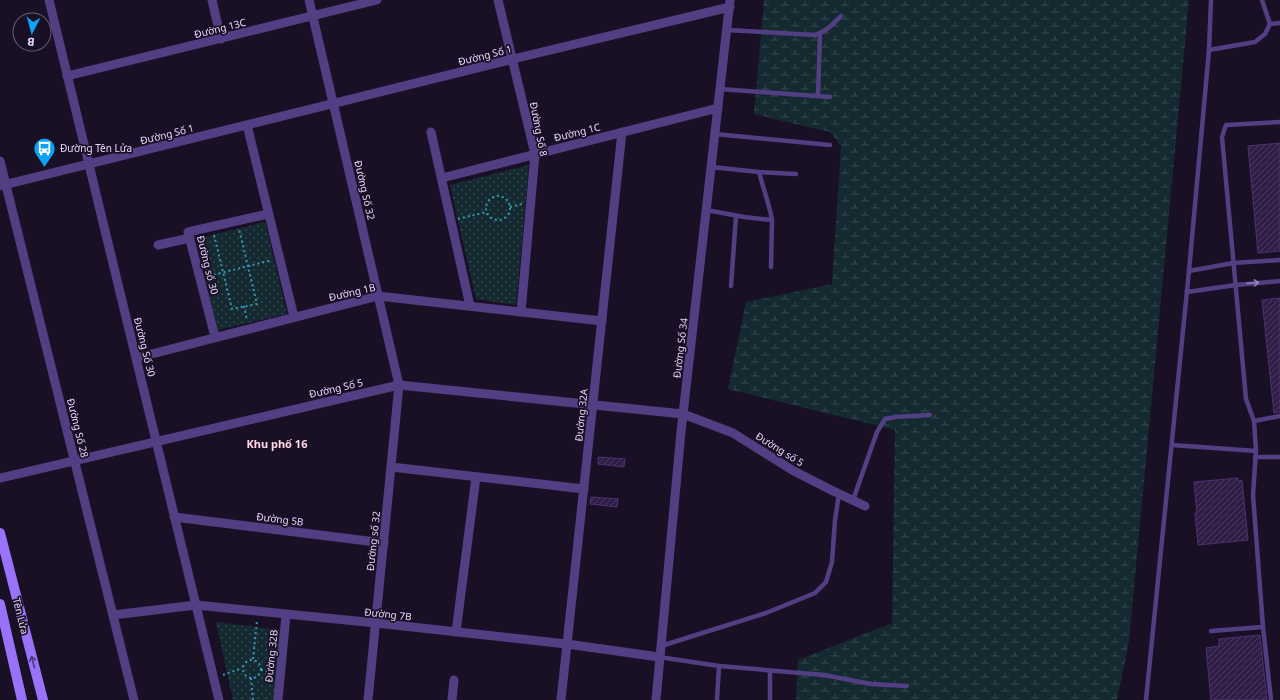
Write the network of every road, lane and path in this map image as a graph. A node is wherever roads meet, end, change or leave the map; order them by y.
1 (49, 0) edge
2 (212, 0) edge
3 (309, 0) edge
4 (377, 0) edge
5 (498, 0) edge
6 (1211, 0) edge
7 (1262, 0) edge
8 (730, 4) edge
9 (312, 16) junction
10 (841, 16) dead end
11 (1280, 23) edge
12 (1270, 24) junction
13 (727, 30) junction
14 (820, 34) junction
15 (221, 39) junction
16 (1209, 50) junction
17 (513, 59) junction
18 (67, 76) junction
19 (720, 89) junction
20 (818, 96) junction
21 (830, 97) dead end
22 (333, 104) junction
23 (718, 108) junction
24 (1280, 122) edge
25 (247, 125) junction
26 (431, 132) dead end
27 (622, 132) junction
28 (715, 134) junction
29 (830, 145) dead end
30 (535, 154) junction
31 (0, 161) edge
32 (89, 164) junction
33 (711, 167) junction
34 (759, 172) junction
35 (796, 174) dead end
36 (442, 178) junction
37 (3, 185) edge
38 (706, 210) junction
39 (486, 212) junction
40 (268, 214) junction
41 (736, 216) junction
42 (237, 220) junction
43 (772, 220) junction
44 (451, 221) junction
45 (212, 226) junction
46 (190, 238) junction
47 (158, 245) dead end
48 (279, 258) junction
49 (1280, 260) edge
50 (1233, 264) junction
51 (248, 266) junction
52 (771, 266) dead end
53 (1189, 271) junction
54 (224, 272) junction
55 (200, 278) junction
56 (1280, 281) edge
57 (1236, 285) junction
58 (731, 286) dead end
59 (1187, 292) junction
60 (378, 296) junction
61 (244, 306) junction
62 (470, 306) junction
63 (521, 312) junction
64 (294, 317) junction
65 (602, 321) junction
66 (249, 329) junction
67 (216, 337) junction
68 (136, 358) junction
69 (400, 385) junction
70 (593, 404) junction
71 (683, 414) junction
72 (930, 415) dead end
73 (1280, 416) edge
74 (1254, 421) junction
75 (156, 442) junction
76 (1172, 445) junction
77 (1256, 451) junction
78 (1255, 457) junction
79 (1280, 457) edge
80 (74, 461) junction
81 (391, 467) junction
82 (476, 476) junction
83 (0, 478) edge
84 (584, 489) junction
85 (839, 494) junction
86 (853, 500) junction
87 (865, 506) dead end
88 (174, 517) junction
89 (0, 533) edge
90 (384, 543) junction
91 (0, 604) edge
92 (196, 605) junction
93 (258, 611) junction
94 (286, 615) junction
95 (113, 616) junction
96 (376, 623) junction
97 (1263, 627) junction
98 (1210, 631) dead end
99 (456, 632) junction
100 (567, 644) junction
101 (661, 646) junction
102 (660, 657) junction
103 (253, 659) junction
104 (719, 666) junction
105 (242, 668) junction
106 (770, 671) junction
107 (214, 678) junction
108 (251, 678) junction
109 (454, 680) dead end
110 (907, 686) dead end
111 (22, 700) edge
112 (43, 700) edge
113 (134, 700) edge
114 (219, 700) edge
115 (253, 700) edge
116 (278, 700) edge
117 (368, 700) edge
118 (452, 700) edge
119 (561, 700) edge
120 (656, 700) edge
121 (716, 700) edge
122 (770, 700) edge
123 (1146, 700) edge
124 (1271, 700) edge

1 - 18 street, Đường Số 30
2 - 15 street
3 - 9 street, Đường Số 32
4 - 9 street, Đường 13C
5 - 17 street, Đường Số 8
6 - 16 lane
7 - 12 lane
8 - 13 street, Đường Số 34
8 - 17 street, Đường Số 1
9 - 15 street, Đường 13C
9 - 22 street, Đường Số 32
10 - 14 lane
11 - 12 lane
12 - 16 lane
13 - 14 lane
13 - 19 street, Đường Số 34
14 - 20 lane
15 - 18 street, Đường 13C
16 - 53 lane
17 - 22 street, Đường Số 1
17 - 30 street, Đường Số 8
18 - 32 street, Đường Số 30
19 - 20 lane
19 - 23 street, Đường Số 34
20 - 21 lane
22 - 25 street, Đường Số 1
22 - 60 street, Đường Số 32
23 - 27 street, Đường 1C
23 - 28 street, Đường Số 34
24 - 50 lane
25 - 32 street, Đường Số 1
25 - 40 street
26 - 36 street
27 - 30 street, Đường 1C
27 - 65 street, Đường 32A
28 - 29 lane
28 - 33 street, Đường Số 34
30 - 36 street, Đường 1C
30 - 63 street, Đường Số 8
31 - 37 street, Đường Số 28
32 - 37 street, Đường Số 1
32 - 68 street, Đường Số 30
33 - 34 lane
33 - 38 street, Đường Số 34
34 - 35 lane
34 - 43 lane
36 - 44 street
37 - 80 street, Đường Số 28
38 - 41 lane
38 - 71 street, Đường Số 34
39 - 39 path
39 - 44 path
40 - 42 street, Đường số 30
40 - 48 street
41 - 43 lane
41 - 58 lane
42 - 45 street, Đường số 30
42 - 51 path
43 - 52 lane
44 - 62 street
45 - 46 street, Đường số 30
45 - 54 path
46 - 47 street
46 - 55 street, Đường số 30
48 - 51 path
48 - 64 street
49 - 50 lane
50 - 53 lane
50 - 57 lane
51 - 54 path
51 - 61 path
53 - 59 lane
54 - 55 path
54 - 61 path
55 - 67 street, Đường số 30
57 -> 56 lane
57 - 59 lane
57 - 74 lane
59 - 76 lane
60 - 62 street, Đường 1B
60 - 64 street, Đường 1B
60 - 69 street, Đường Số 32
61 - 66 path
62 - 63 street, Đường 1B
63 - 65 street, Đường 1B
64 - 66 street, Đường 1B
65 - 70 street, Đường 32A
66 - 67 street, Đường 1B
67 - 68 street, Đường 1B
68 - 75 street, Đường Số 30
69 - 70 street, Đường Số 5
69 - 75 street, Đường Số 5
69 - 81 street, Đường số 32
70 - 71 street, Đường Số 5
70 - 84 street, Đường 32A
71 - 85 street, Đường số 5
71 - 101 street, Đường Số 34
72 - 86 lane
73 - 74 lane
74 - 77 lane
75 - 80 street, Đường Số 5
75 - 88 street, Đường Số 30
76 - 77 lane
76 - 123 lane
77 - 78 lane
78 - 79 lane
78 - 97 lane
80 - 83 street, Đường Số 5
80 - 95 street, Đường Số 28
81 - 82 street
81 - 90 street, Đường số 32
82 - 84 street
82 - 99 street
84 - 100 street, Đường 32A
85 - 86 street, Đường số 5
85 - 101 lane
86 - 87 street, Đường số 5
88 - 90 street, Đường 5B
88 - 92 street, Đường Số 30
112 -> 89 main road, Tên Lửa
90 - 96 street, Đường số 32
91 - 111 main road, Tên Lửa
92 - 93 street, Đường 7B
92 - 95 street, Đường 7B
92 - 107 street, Đường Số 30
93 - 94 street, Đường 7B
93 - 103 path
94 - 96 street, Đường 7B
94 - 116 street, Đường 32B
95 - 113 street, Đường Số 28
96 - 99 street, Đường 7B
96 - 117 street, Đường số 32
97 - 98 lane
97 - 124 lane
99 - 100 street, Đường 7B
100 - 102 street, Đường 7B
100 - 119 street, Đường 32A
101 - 102 street, Đường Số 34
102 - 104 lane
102 - 120 street, Đường Số 34
103 - 105 path
103 - 108 path
104 - 106 lane
104 - 121 lane
105 - 107 path
105 - 108 path
106 - 110 lane
106 - 122 lane
107 - 114 street, Đường Số 30
108 - 115 path
109 - 118 street

